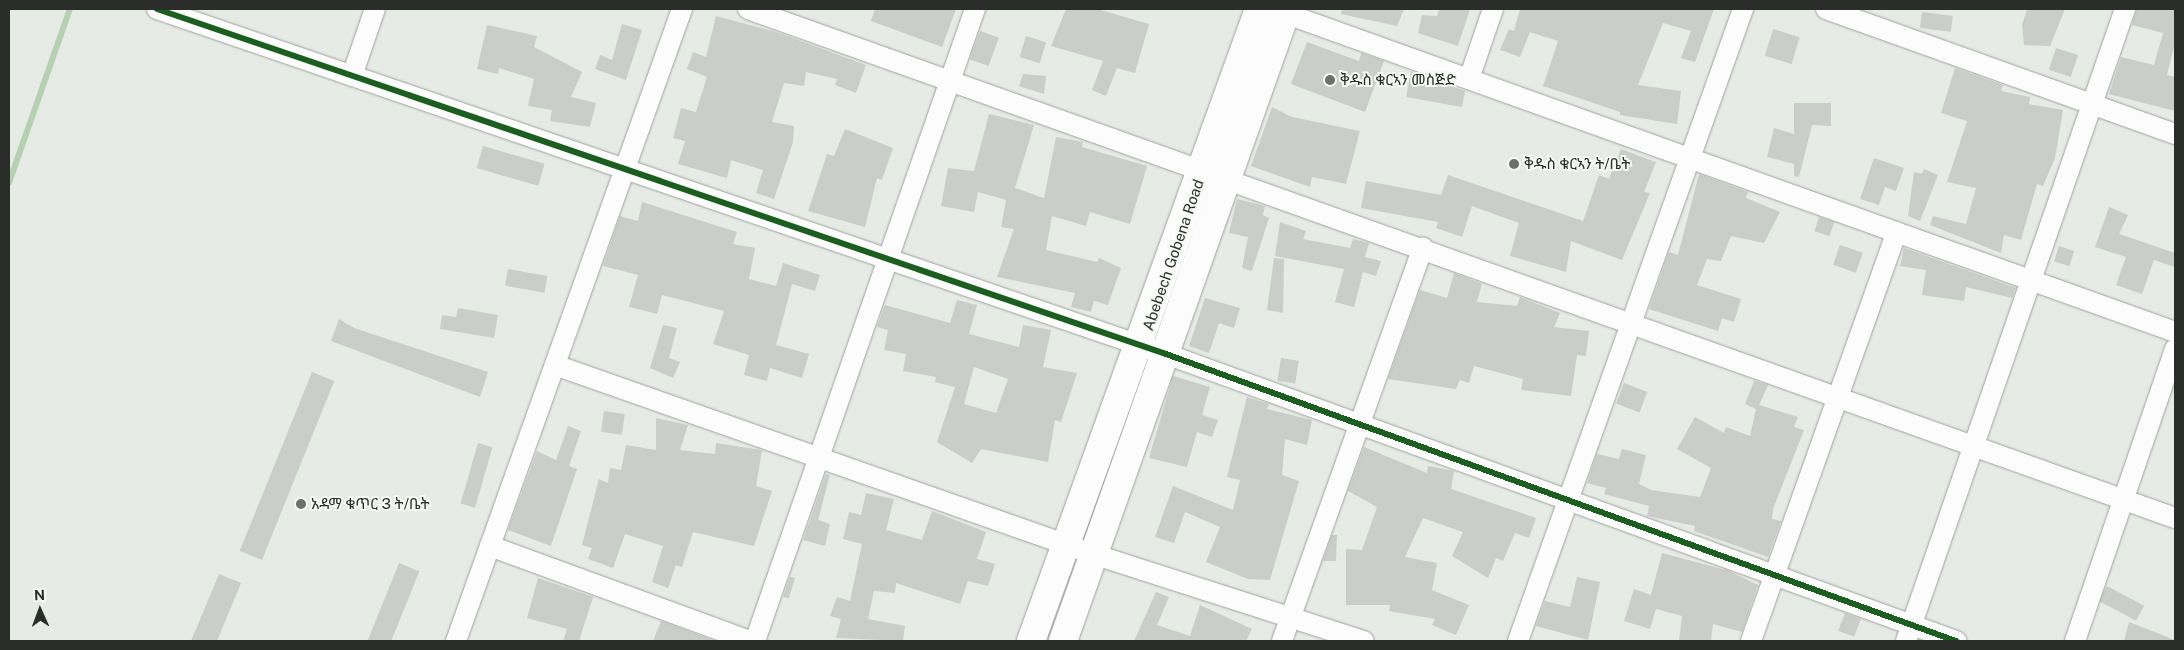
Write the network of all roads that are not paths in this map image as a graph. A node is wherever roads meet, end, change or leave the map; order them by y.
1 (157, 9) edge
2 (375, 9) edge
3 (682, 9) edge
4 (748, 9) edge
5 (975, 9) edge
6 (1259, 9) edge
7 (1493, 9) edge
8 (1743, 9) edge
9 (1826, 9) edge
10 (2124, 9) edge
11 (1282, 10) edge
12 (352, 76) junction
13 (1469, 79) junction
14 (950, 80) junction
15 (2092, 104) junction
16 (2175, 134) edge
17 (1690, 158) junction
18 (1203, 168) junction
19 (625, 169) junction
20 (1228, 177) junction
21 (1897, 232) junction
22 (1424, 247) junction
23 (888, 259) junction
24 (2031, 280) junction
25 (1632, 322) junction
26 (2175, 332) edge
27 (1141, 345) junction
28 (2175, 349) edge
29 (1166, 354) junction
30 (555, 364) junction
31 (1840, 397) junction
32 (1360, 424) junction
33 (1974, 446) junction
34 (819, 458) junction
35 (2124, 499) junction
36 (1569, 500) junction
37 (2175, 518) edge
38 (490, 546) junction
39 (1068, 546) junction
40 (1096, 555) junction
41 (1775, 576) junction
42 (1291, 615) junction
43 (1909, 633) edge
44 (456, 641) edge
45 (749, 641) edge
46 (755, 641) edge
47 (1031, 641) edge
48 (1063, 641) edge
49 (1282, 641) edge
50 (1364, 641) edge
51 (1518, 641) edge
52 (1751, 641) edge
53 (1956, 641) edge
54 (2075, 641) edge

1 - 12 street
2 - 12 street
3 - 19 street
4 - 14 street
5 - 14 street
6 - 18 street, Abebech Gobena Road
7 - 13 street
8 - 17 street
9 - 15 street
10 - 15 street
11 - 13 street
11 - 20 street, Abebech Gobena Road
12 - 19 street
13 - 17 street
14 - 18 street
14 - 23 street
15 - 16 street
15 - 24 street
17 - 21 street
17 - 25 street
18 - 20 street
18 - 27 street, Abebech Gobena Road
19 - 23 street
19 - 30 street
20 - 22 street
20 - 29 street, Abebech Gobena Road
21 - 24 street
21 - 31 street
22 - 25 street
22 - 32 street
23 - 27 street
23 - 34 street
24 - 26 street
24 - 33 street
25 - 31 street
25 - 36 street
27 - 29 street
27 - 39 street, Abebech Gobena Road
28 - 35 street
29 - 32 street
29 - 40 street, Abebech Gobena Road
30 - 34 street
30 - 38 street
31 - 33 street
31 - 41 street
32 - 36 street
32 - 42 street
33 - 35 street
33 - 43 street
34 - 39 street
34 - 46 street
35 - 37 street
35 - 54 street
36 - 41 street
36 - 51 street
38 - 44 street
38 - 45 street
39 - 40 street
39 - 47 street, Abebech Gobena Road
40 - 42 street
40 - 48 street, Abebech Gobena Road
41 - 43 street
41 - 52 street
42 - 49 street
42 - 50 street
43 - 53 street

